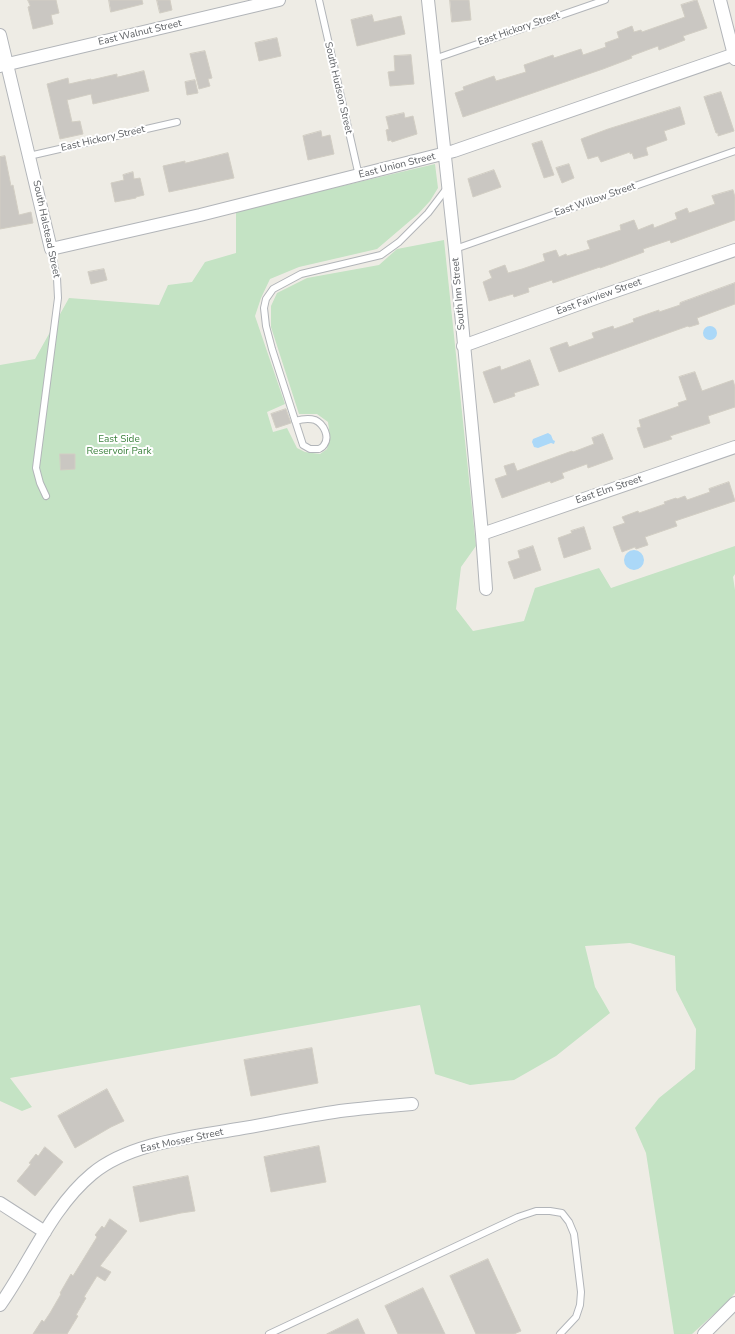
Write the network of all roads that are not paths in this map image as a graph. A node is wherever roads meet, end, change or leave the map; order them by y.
1 (279, 0) edge
2 (319, 0) edge
3 (428, 0) edge
4 (605, 0) edge
5 (720, 0) edge
6 (0, 35) edge
7 (735, 56) edge
8 (434, 59) junction
9 (4, 65) edge
10 (177, 122) dead end
11 (735, 151) edge
12 (444, 154) junction
13 (29, 156) junction
14 (358, 176) junction
15 (448, 187) junction
16 (51, 248) junction
17 (455, 248) junction
18 (735, 250) edge
19 (463, 346) junction
20 (295, 420) junction
21 (735, 447) edge
22 (46, 496) dead end
23 (482, 534) junction
24 (486, 589) dead end
25 (412, 1104) dead end
26 (0, 1203) edge
27 (45, 1232) junction
28 (735, 1304) edge
29 (0, 1305) edge
30 (269, 1334) edge
31 (560, 1334) edge
32 (704, 1334) edge

1 - 9 street, East Walnut Street
2 - 14 lane, South Hudson Street
3 - 8 street, South Inn Street
4 - 8 lane, East Hickory Street
5 - 7 street
6 - 9 street, South Halstead Street
7 - 12 street, East Union Street
8 - 12 street, South Inn Street
9 - 13 street, South Halstead Street
10 - 13 lane, East Hickory Street
11 - 17 lane, East Willow Street
12 - 14 street, East Union Street
12 - 15 street, South Inn Street
13 - 16 street, South Halstead Street
14 - 16 street, East Union Street
15 - 17 street, South Inn Street
15 - 20 lane
16 - 22 lane, South Halstead Street
17 - 19 street, South Inn Street
18 - 19 street, East Fairview Street
19 - 23 street, South Inn Street
20 - 20 lane
21 - 23 street, East Elm Street
23 - 24 street, South Inn Street
25 - 27 street, East Mosser Street
26 - 27 street
27 - 29 street, East Mosser Street
28 - 32 street
30 - 31 lane

